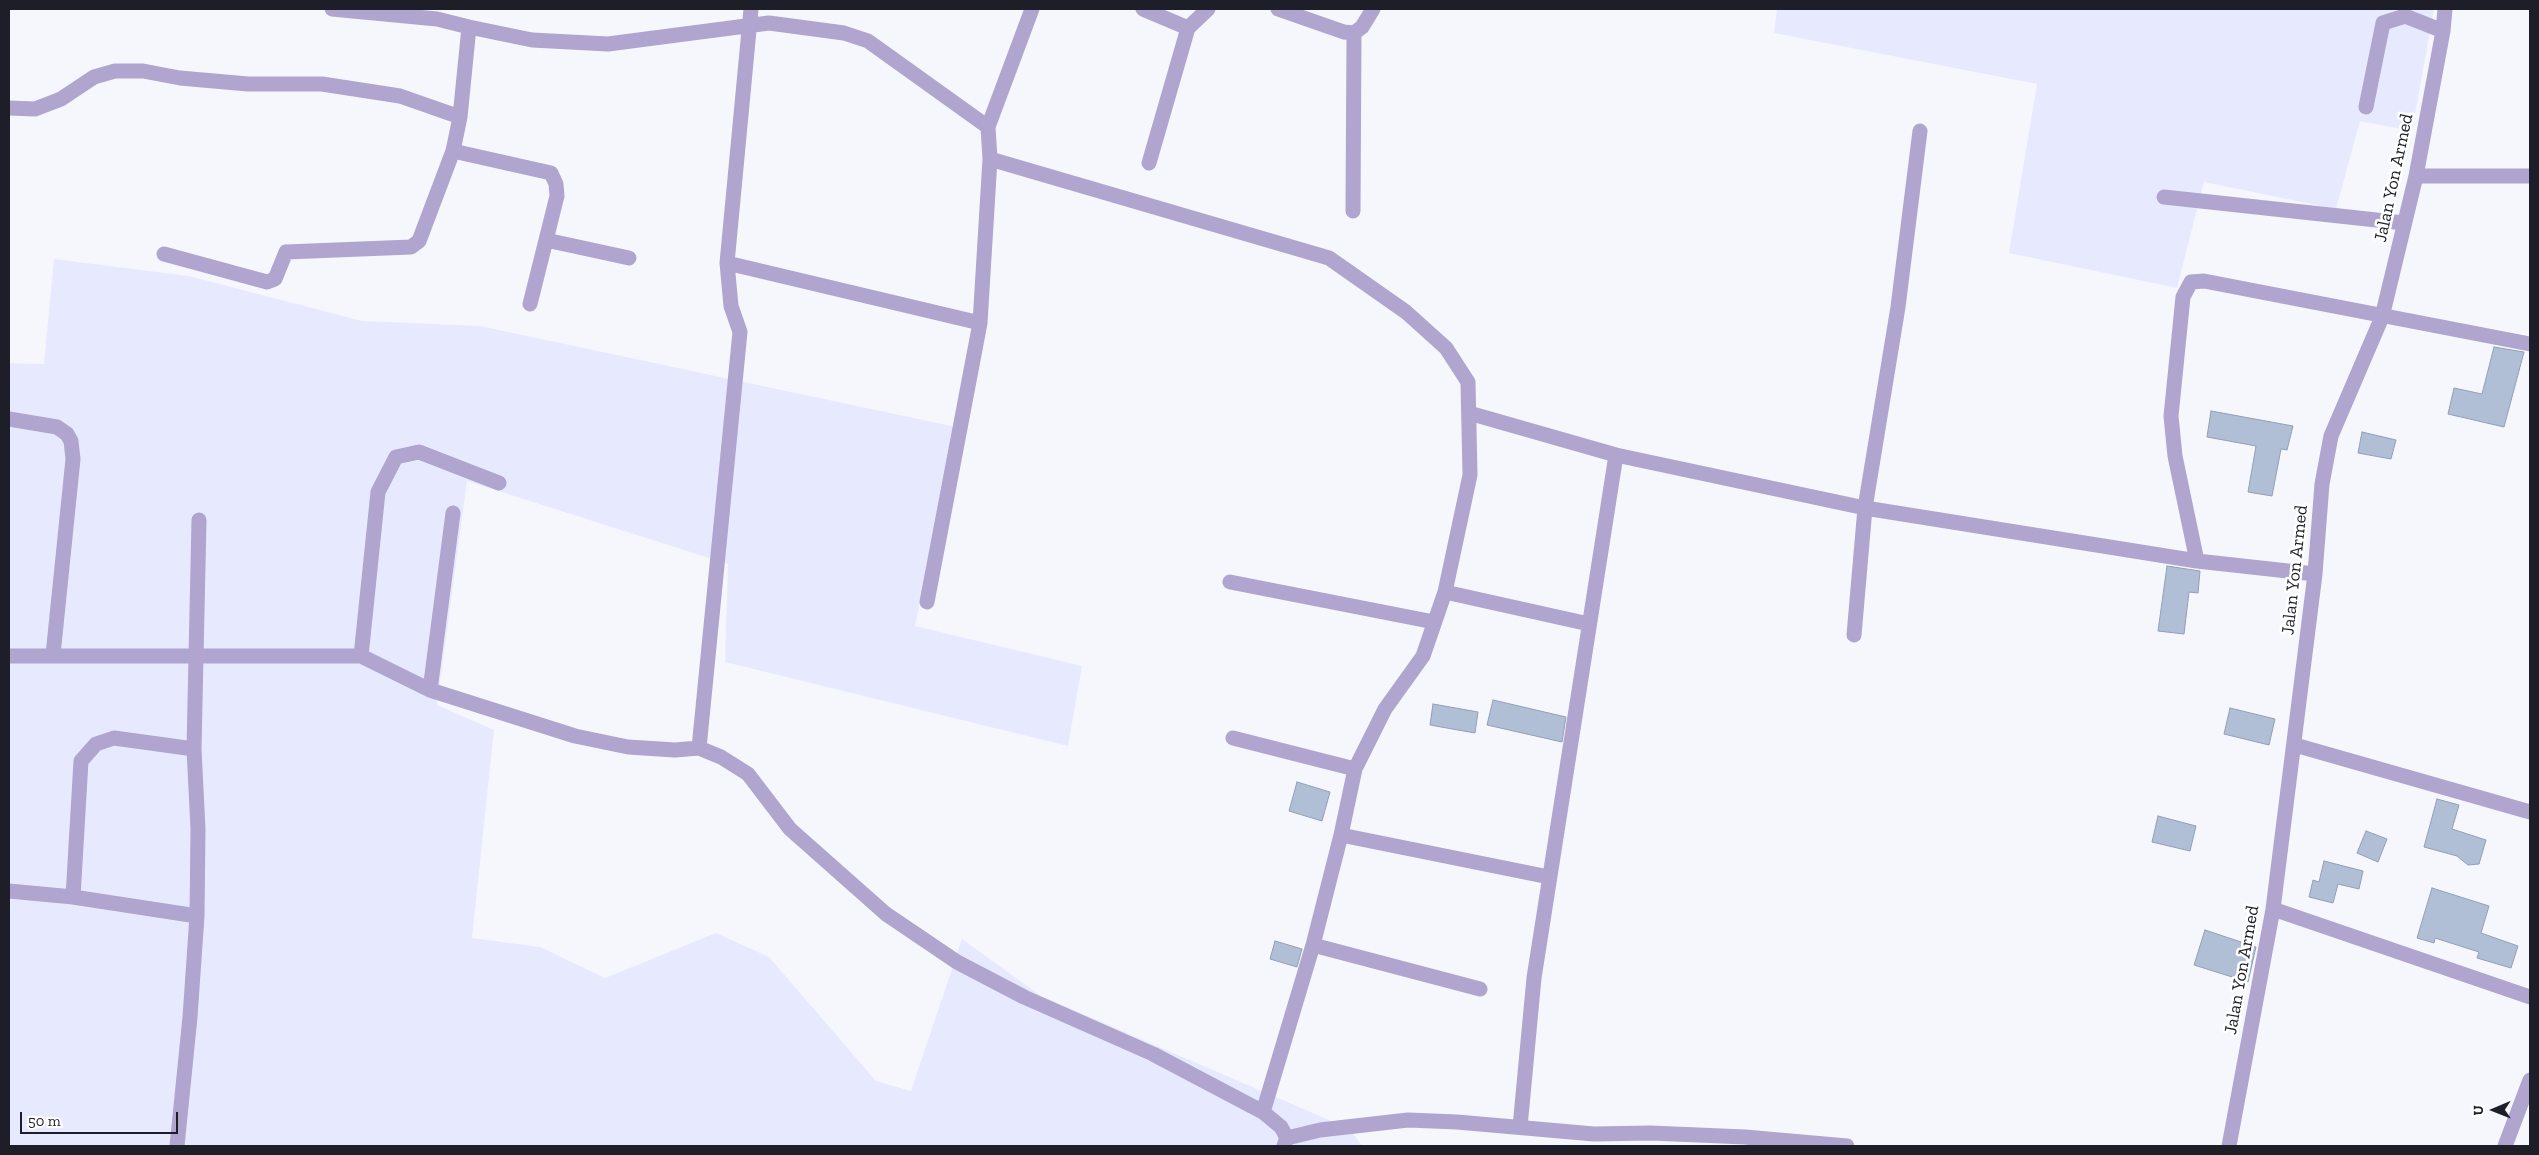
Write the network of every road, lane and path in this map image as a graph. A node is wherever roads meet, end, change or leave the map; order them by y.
1 (332, 9) edge
2 (751, 9) edge
3 (1032, 9) edge
4 (1143, 9) edge
5 (1208, 9) edge
6 (1278, 9) edge
7 (1373, 9) edge
8 (2445, 9) edge
9 (750, 25) junction
10 (469, 27) junction
11 (1188, 28) junction
12 (2443, 31) junction
13 (1354, 33) junction
14 (2366, 107) dead end
15 (9, 108) edge
16 (460, 117) junction
17 (988, 127) junction
18 (1920, 131) dead end
19 (453, 150) junction
20 (990, 159) junction
21 (1148, 163) dead end
22 (2416, 176) junction
23 (2530, 176) edge
24 (2164, 197) dead end
25 (1353, 211) dead end
26 (2404, 223) junction
27 (546, 240) junction
28 (164, 254) dead end
29 (628, 258) dead end
30 (727, 263) junction
31 (530, 304) dead end
32 (2382, 317) junction
33 (980, 323) junction
34 (2530, 344) edge
35 (1469, 413) junction
36 (9, 419) edge
37 (1616, 455) junction
38 (499, 483) dead end
39 (1865, 508) junction
40 (453, 514) dead end
41 (200, 520) dead end
42 (2197, 561) junction
43 (2315, 574) junction
44 (1230, 582) dead end
45 (1445, 592) junction
46 (927, 602) dead end
47 (1434, 622) junction
48 (1589, 624) junction
49 (1854, 636) dead end
50 (196, 654) junction
51 (9, 656) edge
52 (53, 656) junction
53 (361, 656) junction
54 (430, 690) junction
55 (1233, 738) dead end
56 (2294, 745) junction
57 (699, 748) junction
58 (194, 749) junction
59 (1355, 769) junction
60 (2530, 812) edge
61 (1342, 835) junction
62 (1549, 877) junction
63 (9, 891) edge
64 (73, 897) junction
65 (2273, 909) junction
66 (197, 916) junction
67 (1313, 944) junction
68 (1480, 989) dead end
69 (2530, 997) edge
70 (2530, 1080) edge
71 (1263, 1112) junction
72 (1520, 1127) junction
73 (1285, 1142) edge
74 (177, 1146) edge
75 (1847, 1146) edge
76 (2229, 1146) edge
77 (2504, 1146) edge

1 - 10 street
2 - 9 street
3 - 17 street
4 - 11 street
5 - 11 street
6 - 13 street
7 - 13 street
8 - 12 street, Jalan Yon Armed
9 - 10 street
9 - 17 street
9 - 30 street
10 - 16 street
11 - 21 street
12 - 14 street
12 - 22 street, Jalan Yon Armed
13 - 25 street
15 - 16 street
16 - 19 street
17 - 20 street
18 - 39 street
19 - 27 street
19 - 28 street
20 - 33 street
20 - 35 street
22 - 23 street
22 - 26 street, Jalan Yon Armed
24 - 26 street
26 - 32 street, Jalan Yon Armed
27 - 29 street
27 - 31 street
30 - 33 street
30 - 57 street
32 - 34 street
32 - 42 street
32 - 43 street, Jalan Yon Armed
33 - 46 street
35 - 37 street
35 - 45 street
36 - 52 street
37 - 39 street
37 - 48 street
38 - 53 street
39 - 42 street
39 - 49 street
40 - 54 street
41 - 50 street
42 - 43 street
43 - 56 street, Jalan Yon Armed
44 - 47 street
45 - 47 street
45 - 48 street
47 - 59 street
48 - 62 street
50 - 52 street
50 - 53 street
50 - 58 street
51 - 52 street
53 - 54 street
54 - 57 street
55 - 59 street
56 - 60 street
56 - 65 street, Jalan Yon Armed
57 - 71 street
58 - 64 street
58 - 66 street
59 - 61 street
61 - 62 street
61 - 67 street
62 - 72 street
63 - 64 street
64 - 66 street
65 - 69 street
65 - 76 street, Jalan Yon Armed
66 - 74 street
67 - 68 street
67 - 71 street
70 - 77 street
71 - 73 street
72 - 73 street
72 - 75 street

